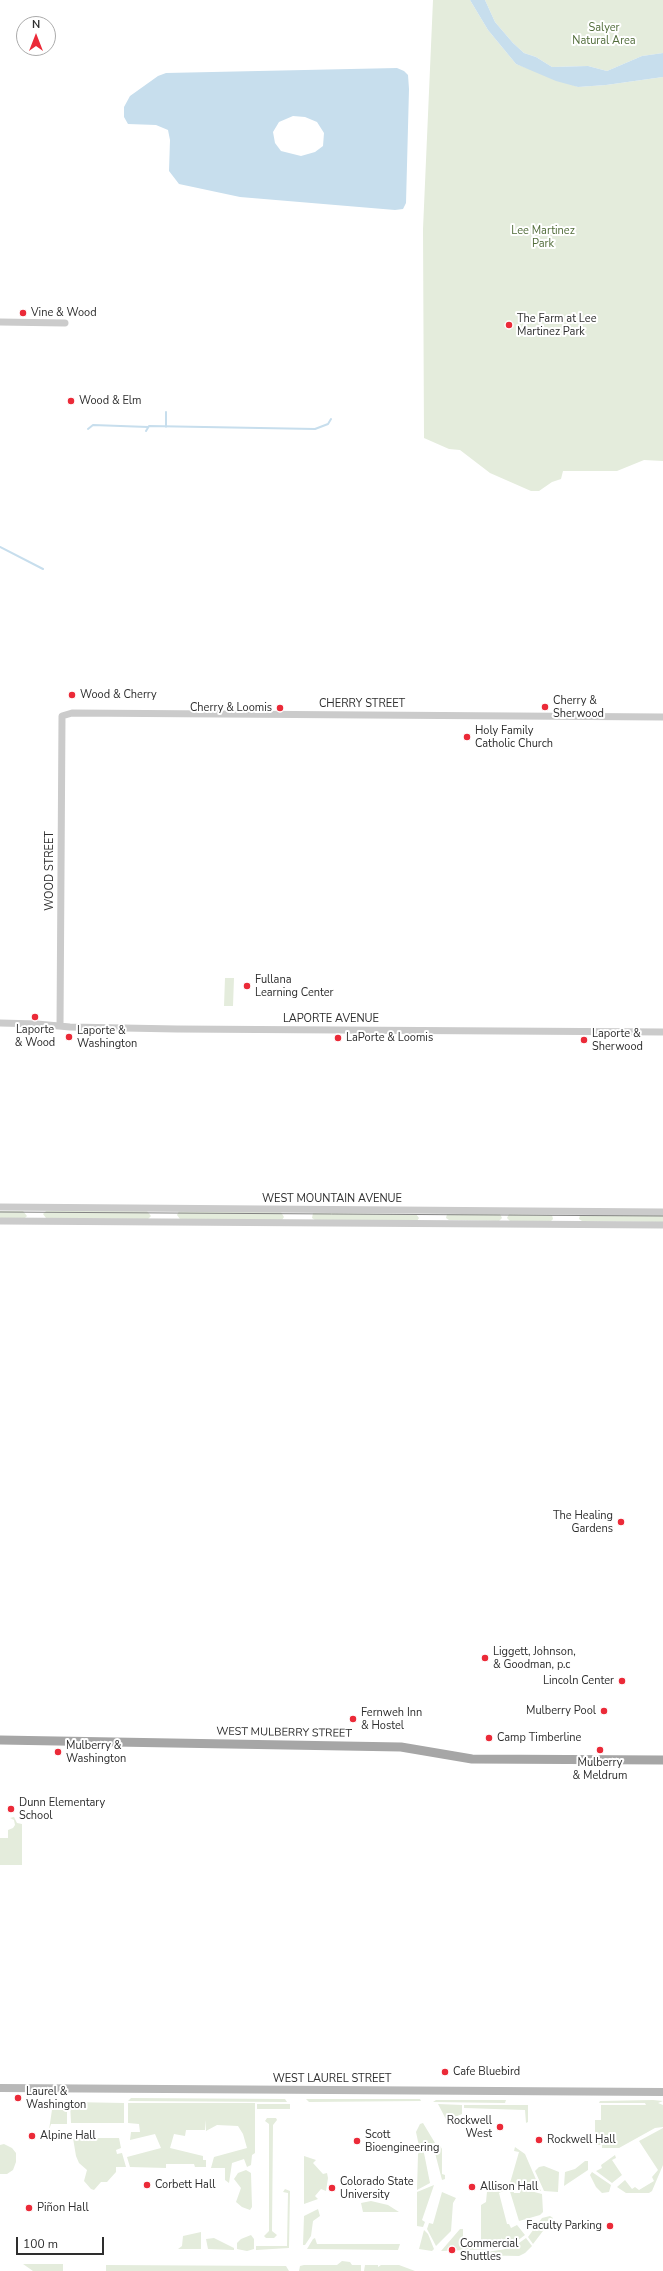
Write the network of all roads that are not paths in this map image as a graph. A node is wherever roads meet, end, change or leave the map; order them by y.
1 (0, 322) edge
2 (66, 322) dead end
3 (62, 716) joint
4 (663, 717) edge
5 (0, 1023) edge
6 (60, 1026) junction
7 (663, 1032) edge
8 (0, 1207) edge
9 (663, 1212) edge
10 (0, 1221) edge
11 (663, 1225) edge
12 (0, 1740) edge
13 (663, 1760) edge
14 (0, 2088) edge
15 (663, 2092) edge

1 - 2 street
3 - 4 street, CHERRY STREET
3 - 6 street, WOOD STREET
5 - 6 street, LAPORTE AVENUE
6 - 7 street, LAPORTE AVENUE
8 - 9 street, WEST MOUNTAIN AVENUE
10 - 11 street
12 - 13 main road, WEST MULBERRY STREET
14 - 15 main road, WEST LAUREL STREET

